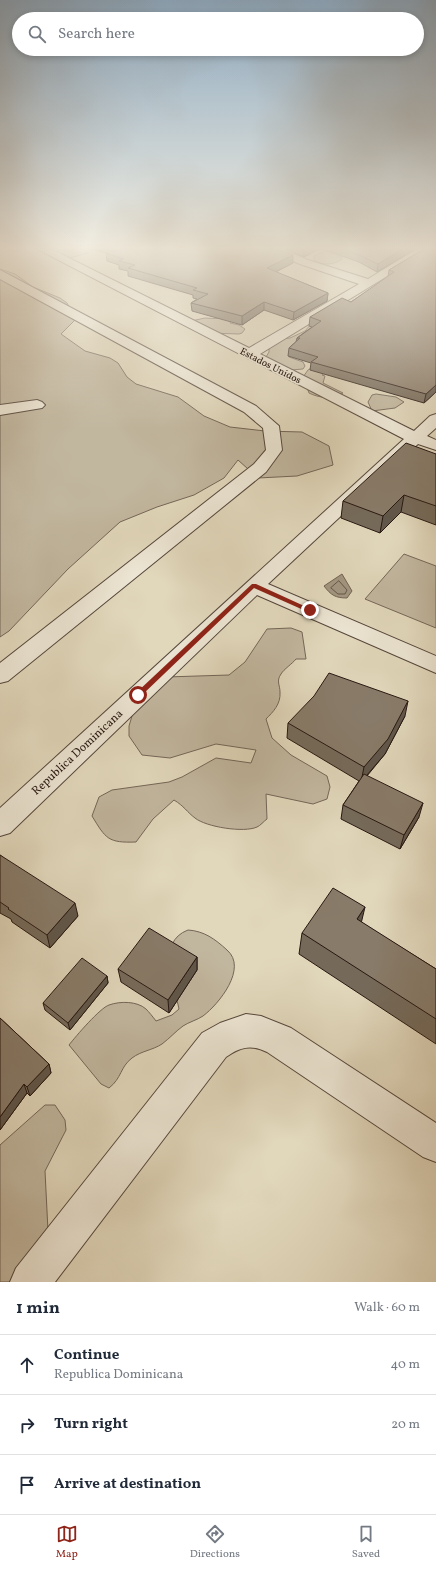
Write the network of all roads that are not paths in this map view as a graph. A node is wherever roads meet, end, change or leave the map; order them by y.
1 (64, 309) edge
2 (161, 309) edge
3 (327, 309) edge
4 (250, 354) junction
5 (37, 405) dead end
6 (0, 410) edge
7 (436, 419) edge
8 (415, 438) junction
9 (436, 445) edge
10 (254, 586) junction
11 (436, 665) edge
12 (0, 675) edge
13 (0, 825) edge
14 (436, 1144) edge
15 (30, 1282) edge

1 - 12 street
2 - 4 street, Estados Unidos
3 - 4 street
4 - 8 street, Estados Unidos
5 - 6 street
7 - 8 street, Republica Dominicana
8 - 9 street, Estados Unidos
8 - 10 street, Republica Dominicana
10 - 11 street
10 - 13 street, Republica Dominicana
14 - 15 street

